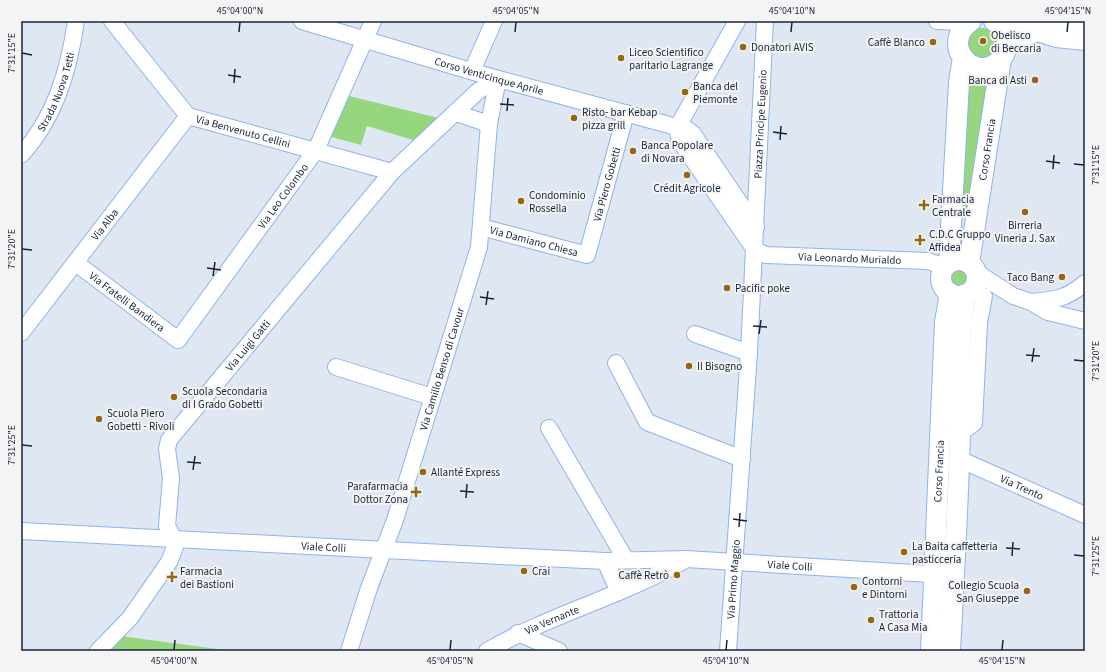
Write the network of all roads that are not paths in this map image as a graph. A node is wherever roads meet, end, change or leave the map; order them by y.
1 (76, 21) edge
2 (112, 21) edge
3 (302, 21) edge
4 (372, 21) edge
5 (494, 21) edge
6 (737, 21) edge
7 (765, 21) edge
8 (937, 21) edge
9 (994, 21) edge
10 (964, 22) edge
11 (1064, 23) junction
12 (1085, 25) edge
13 (1034, 32) junction
14 (365, 39) junction
15 (1085, 42) edge
16 (1004, 53) junction
17 (963, 58) junction
18 (472, 71) junction
19 (498, 79) junction
20 (454, 113) junction
21 (626, 113) junction
22 (188, 116) junction
23 (489, 124) junction
24 (677, 128) junction
25 (316, 150) junction
26 (21, 155) edge
27 (392, 172) junction
28 (481, 227) junction
29 (756, 227) junction
30 (755, 250) junction
31 (587, 255) joint
32 (76, 264) junction
33 (947, 265) junction
34 (973, 267) junction
35 (1085, 283) edge
36 (968, 294) junction
37 (1013, 296) junction
38 (1031, 302) junction
39 (1085, 321) edge
40 (21, 334) edge
41 (695, 334) dead end
42 (178, 340) joint
43 (749, 353) junction
44 (616, 363) dead end
45 (336, 367) dead end
46 (432, 397) junction
47 (549, 428) dead end
48 (742, 459) junction
49 (959, 459) junction
50 (1085, 515) edge
51 (21, 531) edge
52 (174, 539) junction
53 (382, 550) junction
54 (686, 559) junction
55 (605, 560) junction
56 (626, 560) junction
57 (735, 562) junction
58 (934, 574) junction
59 (954, 576) junction
60 (619, 592) junction
61 (518, 633) junction
62 (98, 651) edge
63 (349, 651) edge
64 (487, 651) edge
65 (559, 651) edge
66 (728, 651) edge
67 (930, 651) edge
68 (950, 651) edge

1 - 26 street, Strada Nuova Tetti
2 - 22 street, Via Benvenuto Cellini
3 - 14 street, Corso Venticinque Aprile
4 - 14 street, Via Leo Colombo
5 - 18 street
6 - 24 street
7 - 29 street, Piazza Principe Eugenio
8 - 10 street
9 - 11 main road
9 - 16 main road
10 - 17 main road
11 - 12 main road
11 - 13 main road
13 - 15 street
13 - 16 main road
14 - 18 street, Corso Venticinque Aprile
14 - 25 street, Via Leo Colombo
16 - 17 main road
16 - 34 main road, Corso Francia
17 - 33 main road
18 - 19 street, Corso Venticinque Aprile
19 - 20 street, Via Luigi Gatti
19 - 21 street, Corso Venticinque Aprile
19 - 23 street, Via Camillo Benso di Cavour
20 - 23 street
20 - 27 street, Via Luigi Gatti
21 - 24 street, Corso Venticinque Aprile
21 - 31 street, Via Piero Gobetti
22 - 25 street, Via Benvenuto Cellini
22 - 32 street, Via Alba
23 - 28 street, Via Camillo Benso di Cavour
24 - 29 street
24 - 30 street
25 - 27 street, Via Benvenuto Cellini
25 - 42 street, Via Leo Colombo
27 - 52 street, Via Luigi Gatti
28 - 31 street, Via Damiano Chiesa
28 - 46 street, Via Camillo Benso di Cavour
29 - 30 street, Piazza Principe Eugenio
30 - 33 street, Via Leonardo Murialdo
30 - 43 street, Via Primo Maggio
32 - 40 street, Via Alba
32 - 42 street, Via Fratelli Bandiera
33 - 34 main road
33 - 36 main road
34 - 36 main road
34 - 37 street
35 - 38 street
36 - 37 street
36 - 49 main road, Corso Francia
36 - 58 main road, Corso Francia
37 - 38 street
38 - 39 street
41 - 43 street
43 - 48 street, Via Primo Maggio
44 - 48 street
45 - 46 street
46 - 53 street, Via Camillo Benso di Cavour
47 - 56 street
48 - 57 street, Via Primo Maggio
49 - 50 street, Via Trento
49 - 59 main road, Corso Francia
51 - 52 street, Viale Colli
52 - 53 street, Viale Colli
52 - 62 street
53 - 55 street, Viale Colli
53 - 63 street, Via Camillo Benso di Cavour
54 - 56 street, Viale Colli
54 - 57 street, Viale Colli
54 - 60 street, Via Vernante
55 - 56 street, Viale Colli
55 - 60 street
57 - 58 street, Viale Colli
57 - 66 street, Via Primo Maggio
58 - 59 street, Viale Colli
58 - 67 main road, Corso Francia
59 - 68 main road, Corso Francia
60 - 61 street, Via Vernante
61 - 64 street, Via Vernante
61 - 65 street

